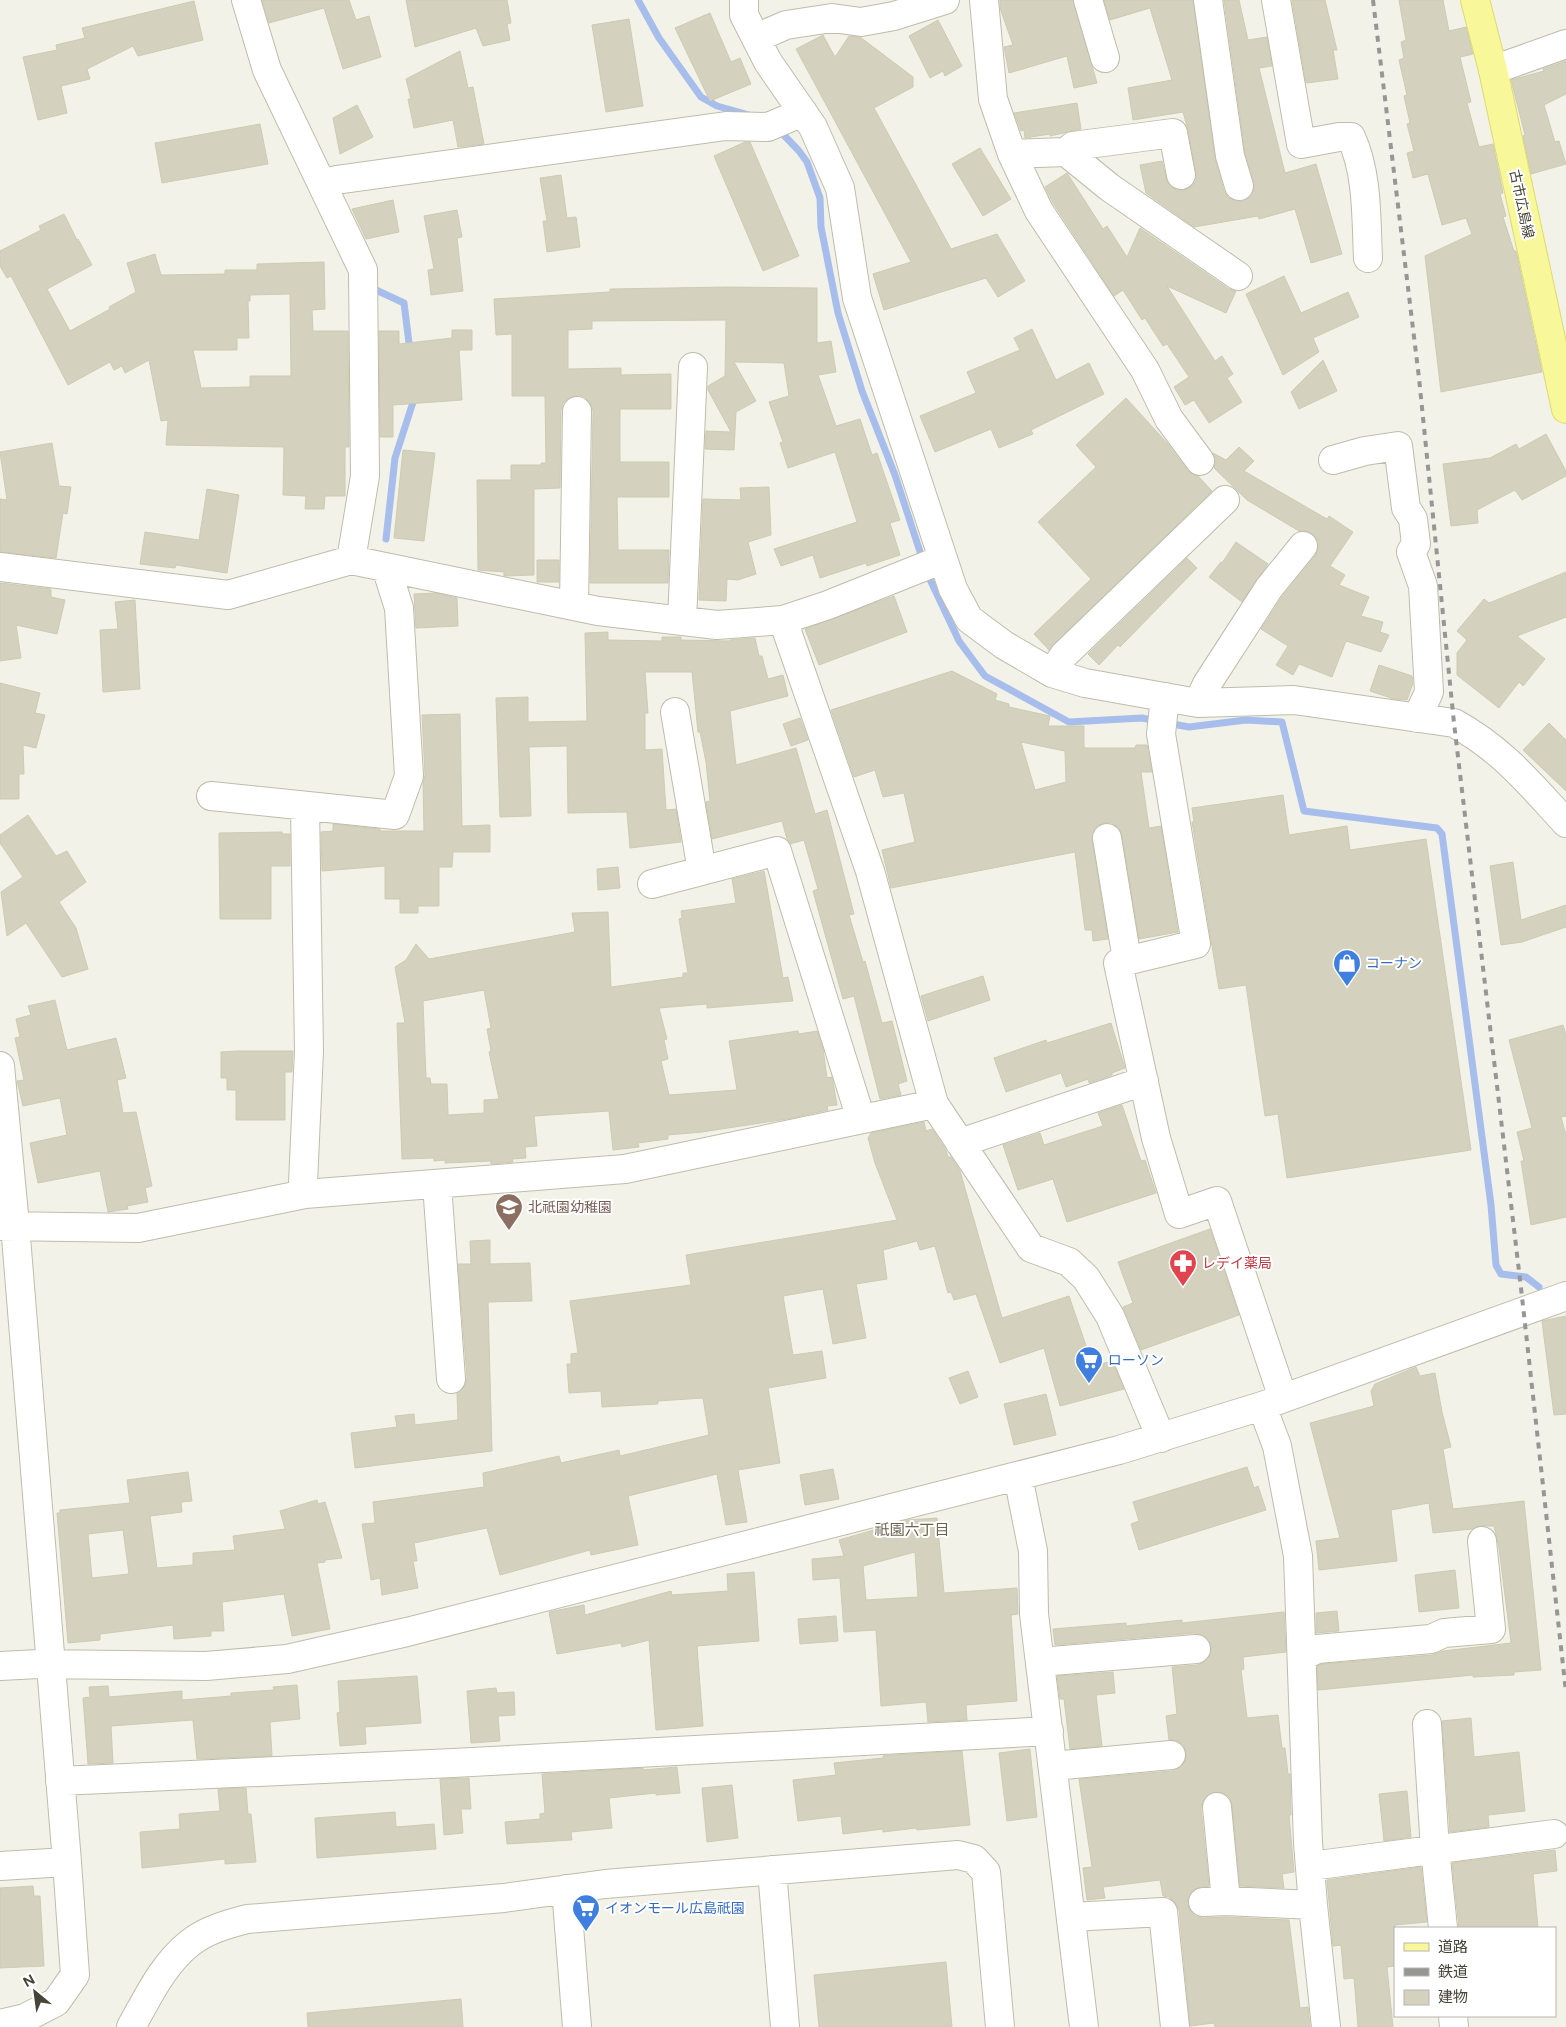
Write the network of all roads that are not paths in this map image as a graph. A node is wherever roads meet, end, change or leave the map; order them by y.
1 (246, 0) edge
2 (744, 0) edge
3 (945, 0) edge
4 (984, 0) edge
5 (1088, 0) edge
6 (1208, 0) edge
7 (1276, 0) edge
8 (1475, 0) edge
9 (756, 38) junction
10 (1566, 44) edge
11 (1105, 58) dead end
12 (1493, 70) junction
13 (802, 112) junction
14 (1066, 152) junction
15 (1012, 154) junction
16 (1180, 176) dead end
17 (323, 186) junction
18 (1239, 186) dead end
19 (1368, 258) dead end
20 (1238, 276) dead end
21 (693, 367) dead end
22 (1566, 409) edge
23 (577, 411) dead end
24 (1333, 460) dead end
25 (1200, 461) dead end
26 (1225, 500) dead end
27 (1303, 546) dead end
28 (944, 558) junction
29 (351, 560) junction
30 (0, 567) edge
31 (386, 568) junction
32 (574, 606) junction
33 (783, 620) junction
34 (682, 621) junction
35 (1052, 673) junction
36 (1166, 697) junction
37 (1198, 703) junction
38 (675, 712) dead end
39 (1417, 718) junction
40 (211, 796) dead end
41 (304, 806) junction
42 (1566, 823) edge
43 (1107, 838) dead end
44 (702, 870) junction
45 (652, 884) dead end
46 (1127, 960) junction
47 (0, 1066) edge
48 (1144, 1081) junction
49 (934, 1104) junction
50 (861, 1119) junction
51 (960, 1143) junction
52 (437, 1184) junction
53 (305, 1194) junction
54 (8, 1225) edge
55 (1566, 1296) edge
56 (451, 1379) dead end
57 (1273, 1402) junction
58 (1161, 1438) junction
59 (1018, 1476) junction
60 (1482, 1541) dead end
61 (1196, 1649) dead end
62 (1302, 1657) junction
63 (1040, 1662) junction
64 (52, 1665) junction
65 (0, 1666) edge
66 (1427, 1724) dead end
67 (1048, 1731) junction
68 (1171, 1755) dead end
69 (1053, 1766) junction
70 (60, 1781) junction
71 (1217, 1807) dead end
72 (1554, 1834) dead end
73 (1434, 1849) junction
74 (67, 1862) junction
75 (0, 1866) edge
76 (1310, 1866) junction
77 (772, 1870) junction
78 (566, 1889) junction
79 (1313, 1905) junction
80 (1071, 1917) junction
81 (1443, 1927) edge
82 (0, 2024) edge
83 (131, 2027) edge
84 (577, 2027) edge
85 (785, 2027) edge
86 (1000, 2027) edge
87 (1084, 2027) edge
88 (1175, 2027) edge
89 (1326, 2027) edge

1 - 17 street
2 - 9 street
3 - 9 street
4 - 15 street
5 - 11 street
6 - 18 street
7 - 19 street
8 - 12 main road, 古市広島線
9 - 13 street
10 - 12 street
12 - 22 main road, 古市広島線
13 - 17 street
13 - 28 street
14 - 15 street
14 - 16 street
14 - 20 street
15 - 25 street
17 - 29 street
21 - 34 street
23 - 32 street
24 - 39 street
26 - 35 street
27 - 37 street
28 - 33 street
28 - 35 street
29 - 30 street
29 - 31 street
31 - 32 street
31 - 41 street
32 - 34 street
33 - 34 street
33 - 49 street
35 - 36 street
36 - 37 street
36 - 46 street
37 - 39 street
38 - 44 street
39 - 42 street
40 - 41 street
41 - 53 street
43 - 46 street
44 - 45 street
44 - 50 street
46 - 48 street
47 - 54 street
48 - 51 street
48 - 57 street
49 - 50 street
49 - 51 street
50 - 52 street
51 - 58 street
52 - 53 street
52 - 56 street
53 - 54 street
54 - 64 street
55 - 57 street
57 - 58 street
57 - 62 street
58 - 59 street
59 - 63 street
59 - 64 street
60 - 62 street
61 - 63 street
62 - 76 street
63 - 67 street
64 - 65 street
64 - 70 street
66 - 73 street
67 - 69 street
67 - 70 street
68 - 69 street
69 - 80 street
70 - 74 street
71 - 79 street
72 - 73 street
73 - 76 street
73 - 81 street
74 - 75 street
74 - 82 street
76 - 79 street
77 - 78 street
77 - 85 street
77 - 86 street
78 - 83 street
78 - 84 street
79 - 89 street
80 - 87 street
80 - 88 street

